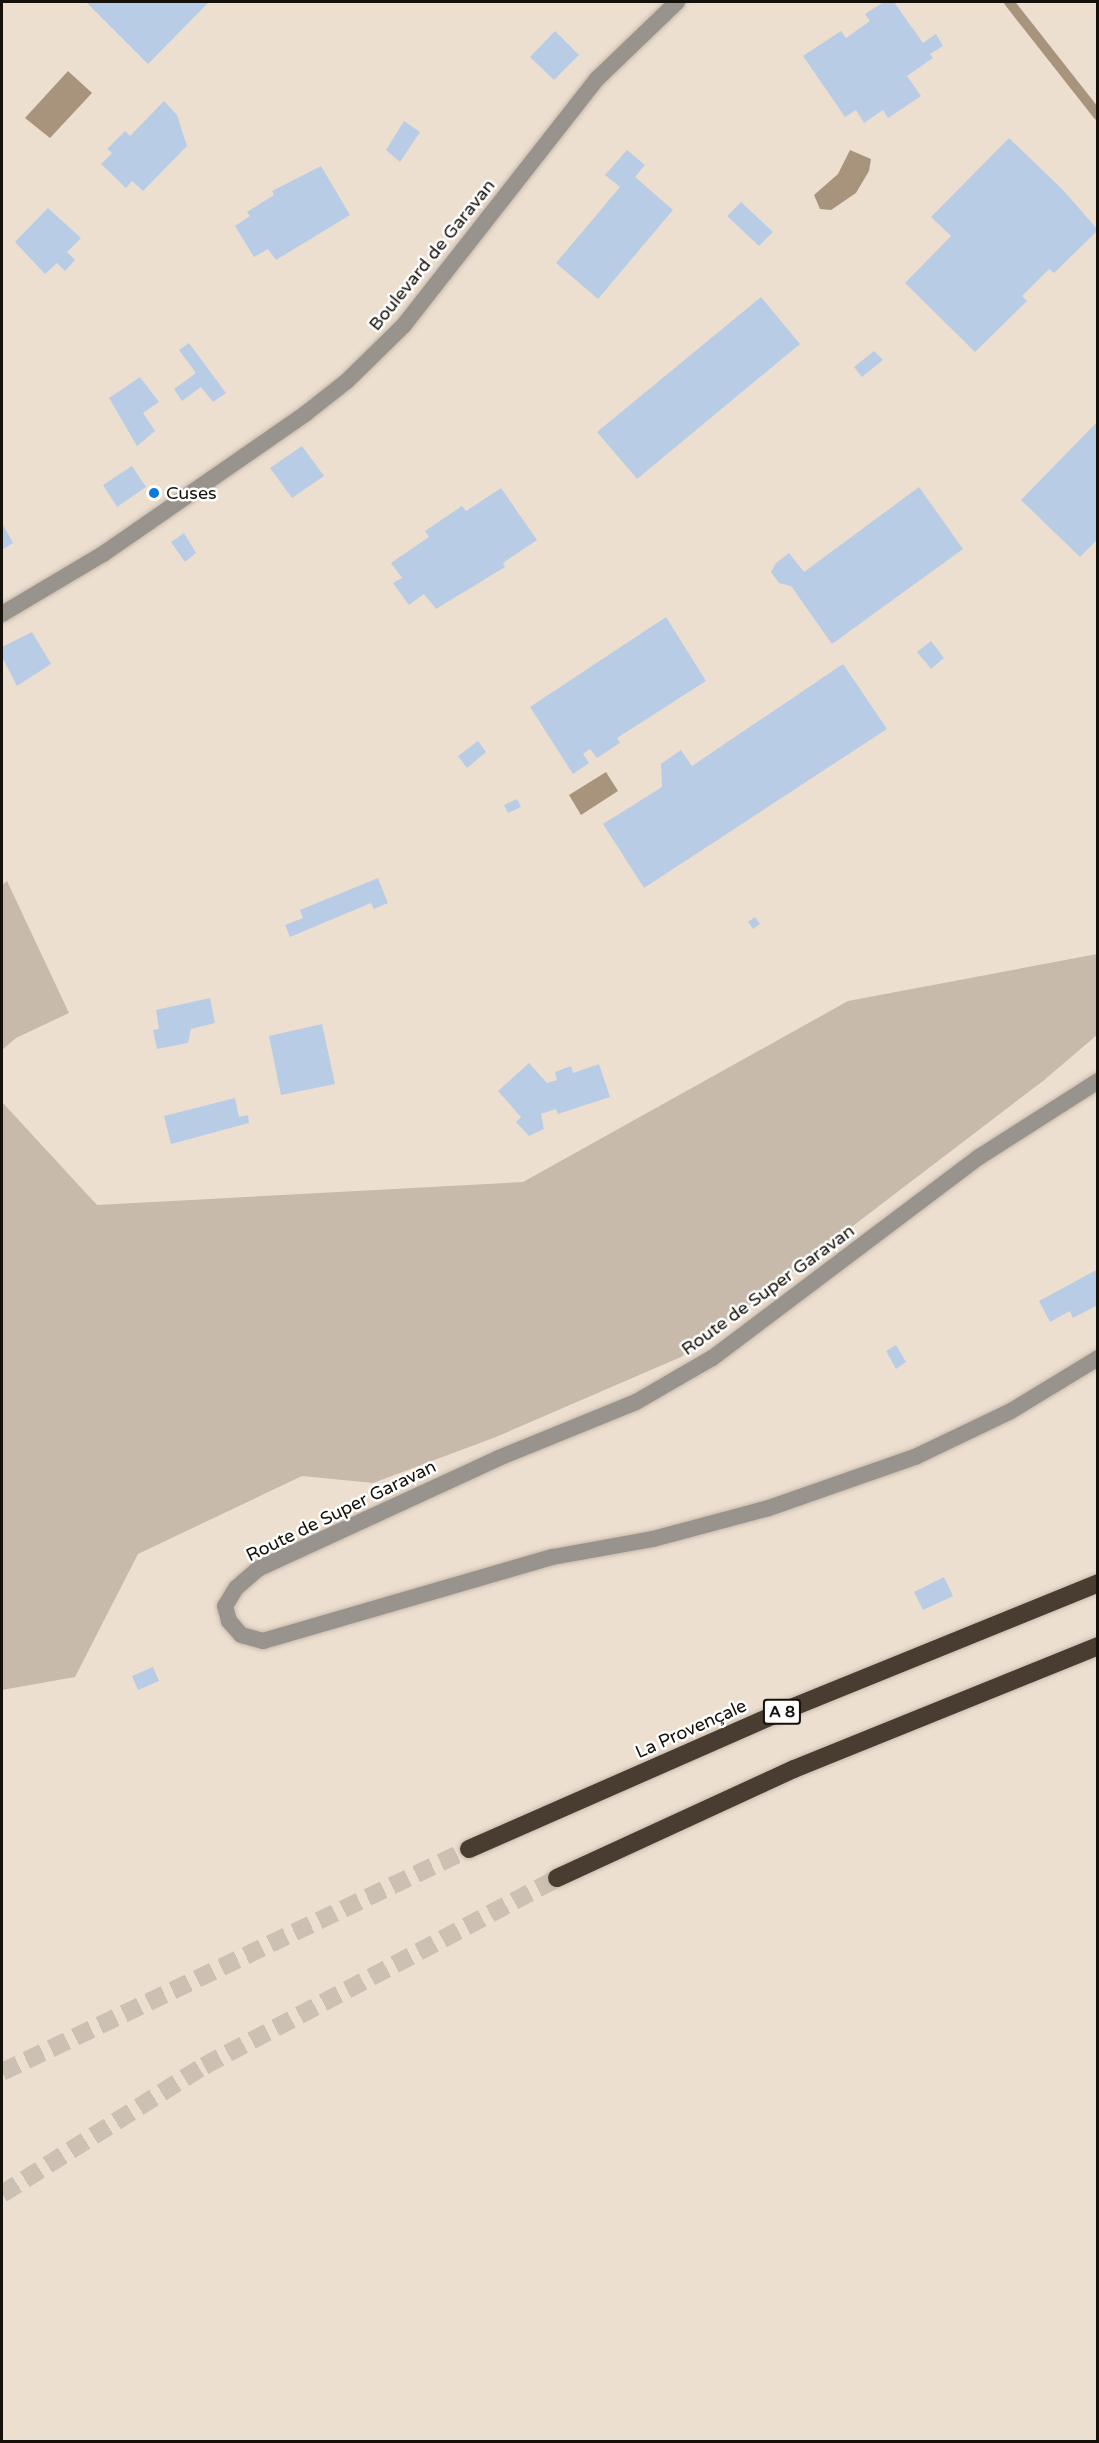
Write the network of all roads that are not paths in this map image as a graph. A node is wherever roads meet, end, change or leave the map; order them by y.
1 (677, 2) edge
2 (2, 614) edge
3 (1098, 1081) edge
4 (1098, 1359) edge
5 (1098, 1583) edge
6 (1098, 1646) edge
7 (470, 1849) tunnel mouth
8 (557, 1878) tunnel mouth

1 - 2 street, Boulevard de Garavan
3 - 4 street, Route de Super Garavan
5 - 7 highway, La Provençale / A 8
6 - 8 highway

